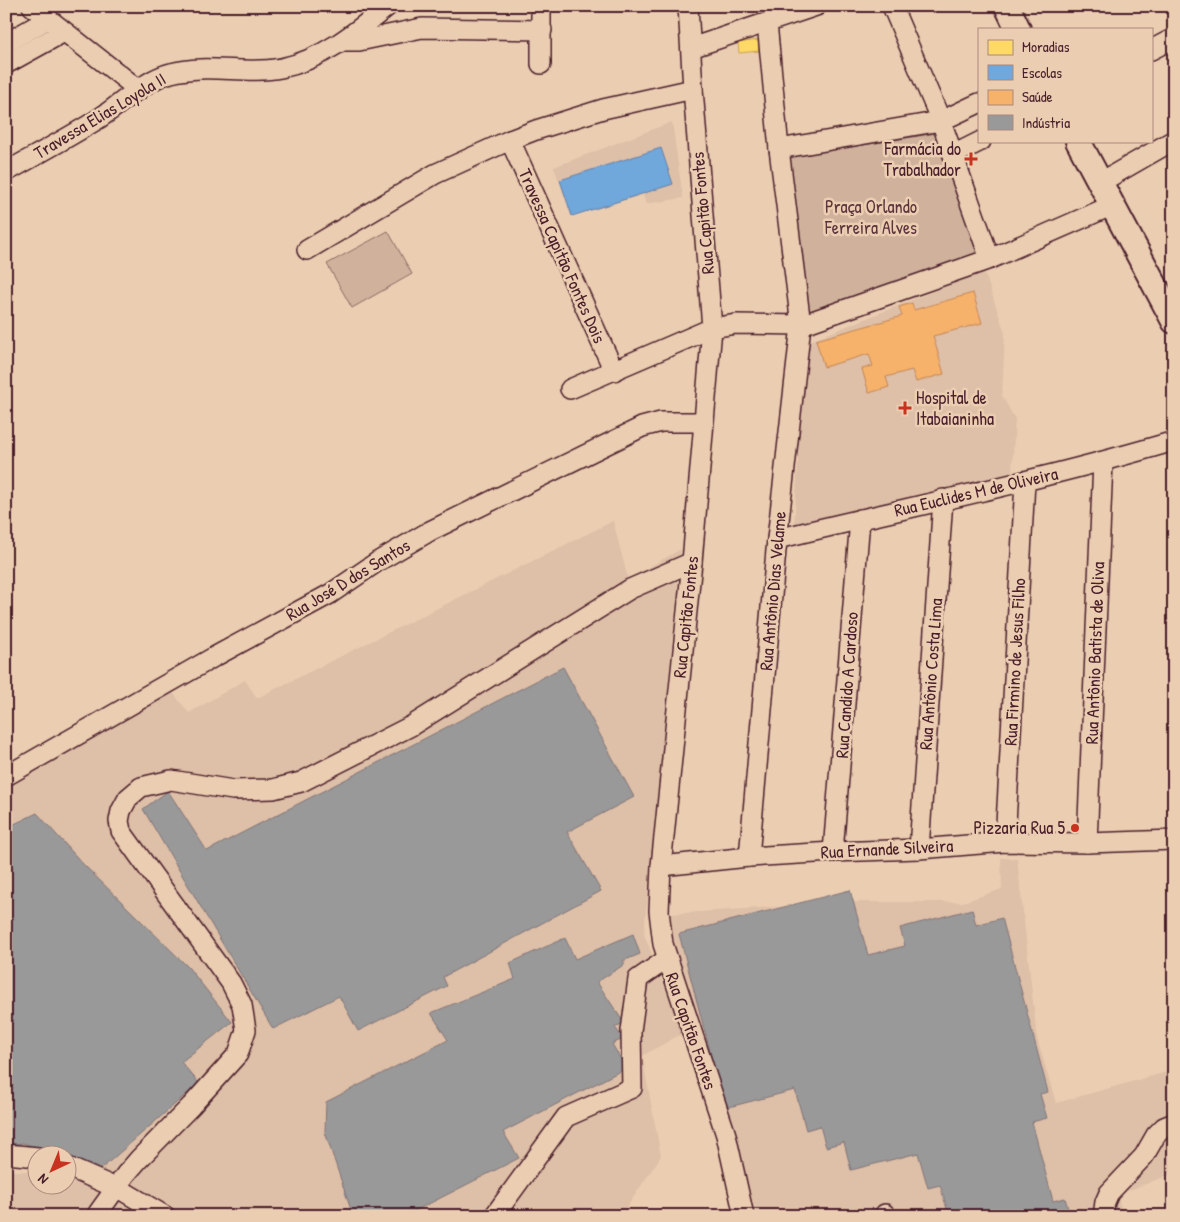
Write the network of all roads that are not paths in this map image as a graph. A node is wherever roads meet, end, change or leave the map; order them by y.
1 (32, 6) edge
2 (388, 6) edge
3 (541, 6) edge
4 (688, 6) edge
5 (816, 6) edge
6 (892, 6) edge
7 (1007, 6) edge
8 (48, 19) junction
9 (767, 23) junction
10 (1018, 28) edge
11 (542, 30) junction
12 (64, 32) junction
13 (1174, 38) edge
14 (345, 41) junction
15 (6, 43) edge
16 (691, 48) junction
17 (1152, 49) edge
18 (6, 64) edge
19 (541, 64) dead end
20 (139, 90) junction
21 (693, 90) junction
22 (978, 104) edge
23 (941, 122) junction
24 (510, 140) junction
25 (1174, 140) edge
26 (979, 142) edge
27 (1079, 142) edge
28 (779, 149) junction
29 (953, 155) junction
30 (6, 172) edge
31 (1101, 182) junction
32 (1113, 205) junction
33 (307, 250) dead end
34 (990, 259) junction
35 (1174, 321) edge
36 (801, 325) junction
37 (712, 328) junction
38 (614, 371) junction
39 (570, 389) dead end
40 (703, 422) junction
41 (1174, 441) edge
42 (1103, 462) junction
43 (1025, 482) junction
44 (943, 499) junction
45 (860, 519) junction
46 (777, 539) junction
47 (692, 562) junction
48 (6, 776) edge
49 (1174, 840) edge
50 (1005, 842) junction
51 (1087, 843) junction
52 (920, 849) junction
53 (834, 852) junction
54 (749, 857) junction
55 (661, 866) junction
56 (667, 959) junction
57 (1174, 1123) edge
58 (6, 1154) edge
59 (28, 1156) edge
60 (78, 1170) edge
61 (116, 1188) junction
62 (98, 1213) dead end
63 (165, 1216) edge
64 (494, 1216) edge
65 (744, 1216) edge
66 (1104, 1216) edge

1 - 8 street
2 - 14 street, Travessa Elias Loyola II
3 - 11 street
4 - 16 street, Rua Capitão Fontes
5 - 9 street
6 - 23 street
7 - 10 main road
8 - 12 street
8 - 15 street
9 - 16 street
9 - 28 street
11 - 14 street
11 - 19 street
12 - 18 street
12 - 20 street
13 - 17 street
14 - 20 street, Travessa Elias Loyola II
16 - 21 street, Rua Capitão Fontes
20 - 30 street, Travessa Elias Loyola II
21 - 24 street
21 - 37 street, Rua Capitão Fontes
22 - 23 street
23 - 28 street
23 - 29 street
24 - 33 street
24 - 38 street, Travessa Capitão Fontes Dois
25 - 31 street
26 - 29 street
27 - 31 main road
28 - 36 street
29 - 34 street
31 - 32 main road
32 - 34 street
32 - 35 main road
34 - 36 street
36 - 37 street
36 - 46 street, Rua Antônio Dias Velame
37 - 38 street
37 - 40 street, Rua Capitão Fontes
38 - 39 street
40 - 47 street, Rua Capitão Fontes
40 - 48 street, Rua José D dos Santos
41 - 42 street, Rua Euclides M de Oliveira
42 - 43 street, Rua Euclides M de Oliveira
42 - 51 street, Rua Antônio Batista de Oliva
43 - 44 street, Rua Euclides M de Oliveira
43 - 50 street, Rua Firmino de Jesus Filho
44 - 45 street, Rua Euclides M de Oliveira
44 - 52 street, Rua Antônio Costa Lima
45 - 46 street, Rua Euclides M de Oliveira
45 - 53 street, Rua Candido A Cardoso
46 - 54 street, Rua Antônio Dias Velame
47 - 55 street, Rua Capitão Fontes
47 - 61 street
49 - 51 street, Rua Ernande Silveira
50 - 51 street, Rua Ernande Silveira
50 - 52 street, Rua Ernande Silveira
52 - 53 street, Rua Ernande Silveira
53 - 54 street, Rua Ernande Silveira
54 - 55 street, Rua Ernande Silveira
55 - 56 street, Rua Capitão Fontes
56 - 64 street
56 - 65 street, Rua Capitão Fontes
57 - 66 street
58 - 59 street
60 - 61 street
61 - 62 street
61 - 63 street

